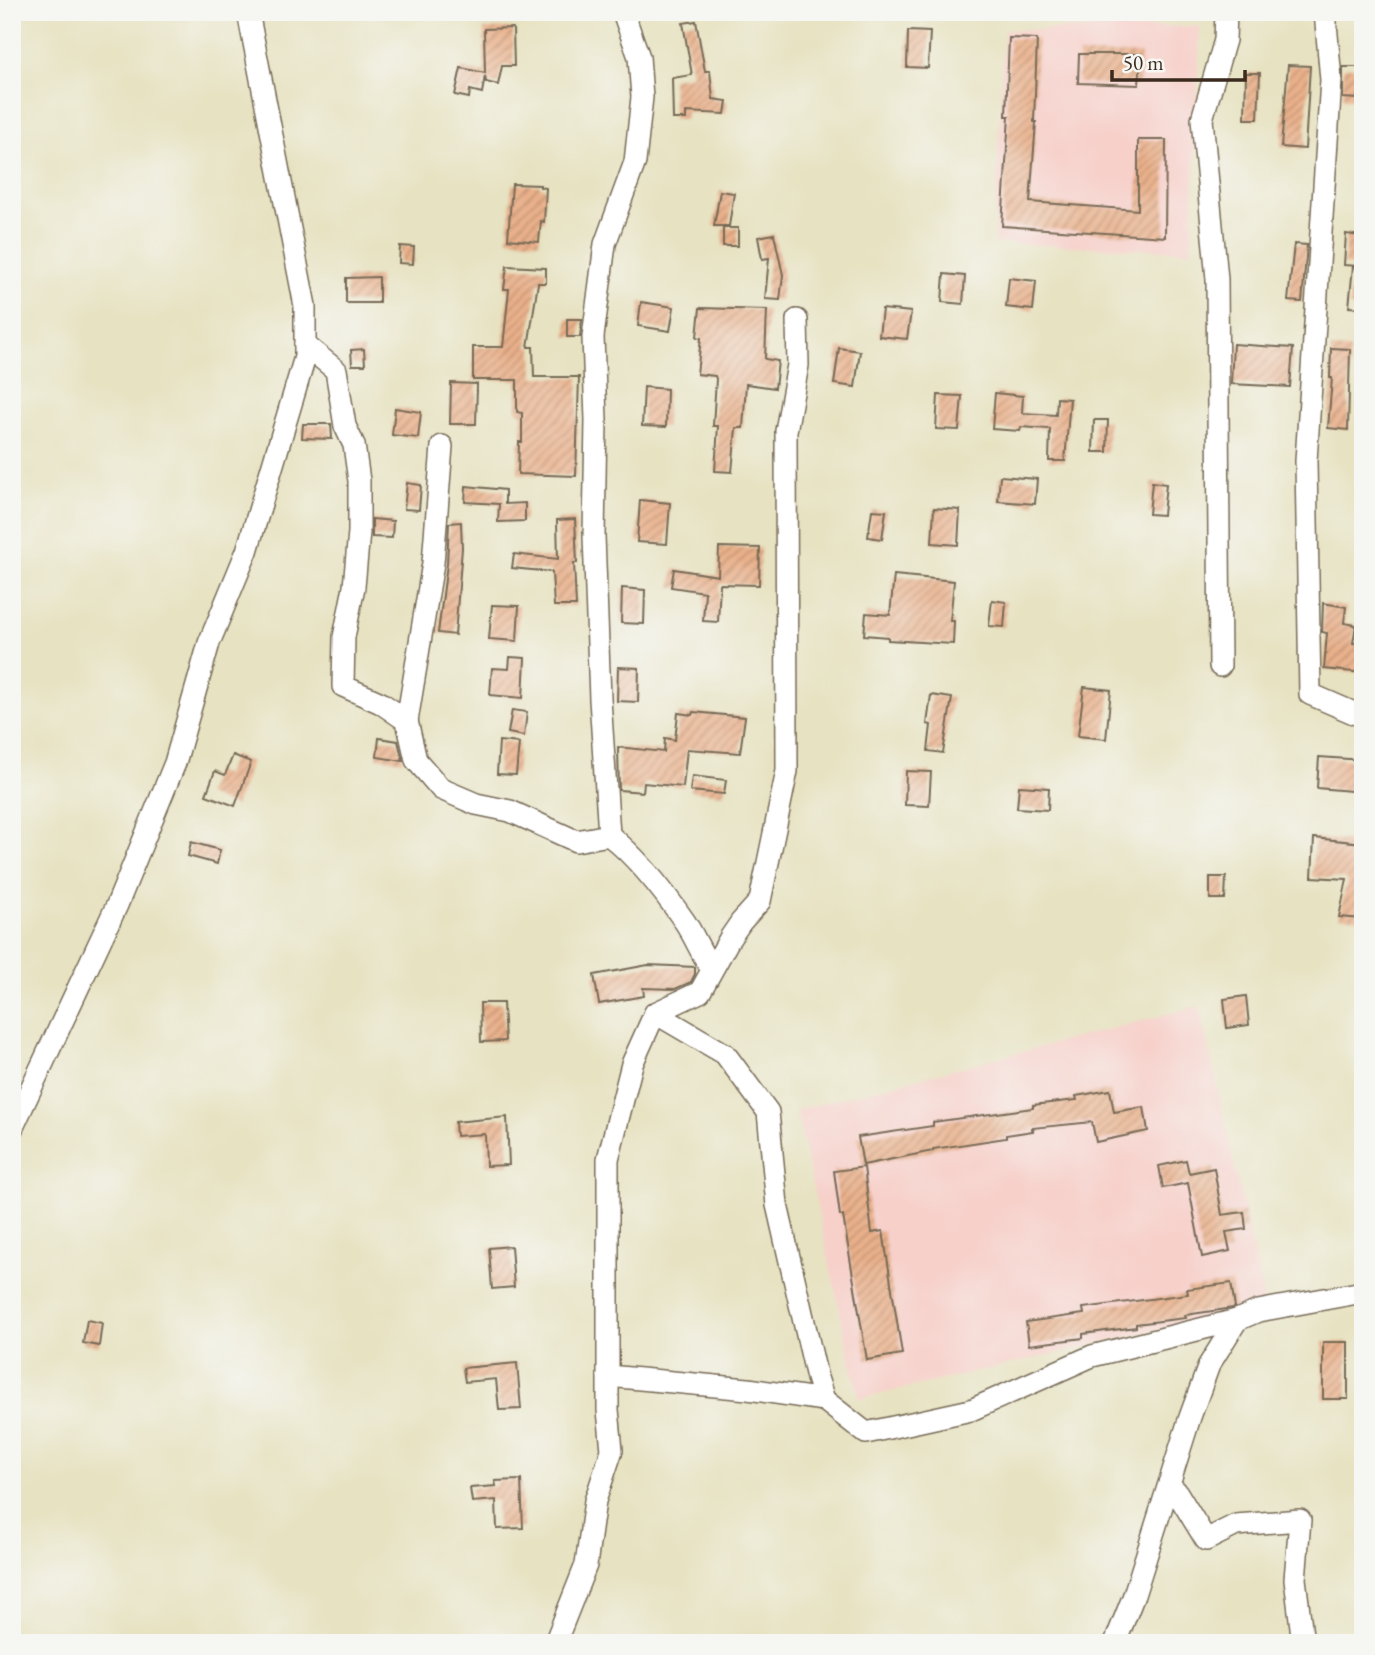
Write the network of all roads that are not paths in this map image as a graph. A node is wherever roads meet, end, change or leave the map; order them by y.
1 (248, 12) edge
2 (624, 12) edge
3 (1226, 12) edge
4 (1325, 12) edge
5 (797, 320) dead end
6 (305, 345) junction
7 (442, 446) dead end
8 (1220, 666) dead end
9 (1363, 717) edge
10 (407, 721) junction
11 (609, 835) junction
12 (712, 969) junction
13 (655, 1013) junction
14 (12, 1129) edge
15 (1363, 1292) edge
16 (1237, 1320) junction
17 (608, 1376) junction
18 (824, 1400) junction
19 (1169, 1486) junction
20 (555, 1643) edge
21 (1115, 1643) edge
22 (1303, 1643) edge

1 - 6 street
2 - 11 street
3 - 8 street
4 - 9 street
5 - 12 street
6 - 10 street
6 - 14 street
7 - 10 street
10 - 11 street
11 - 12 street
12 - 13 street
13 - 17 street
13 - 18 street
15 - 16 street
16 - 18 street
16 - 19 street
17 - 18 street
17 - 20 street
19 - 21 street
19 - 22 street

